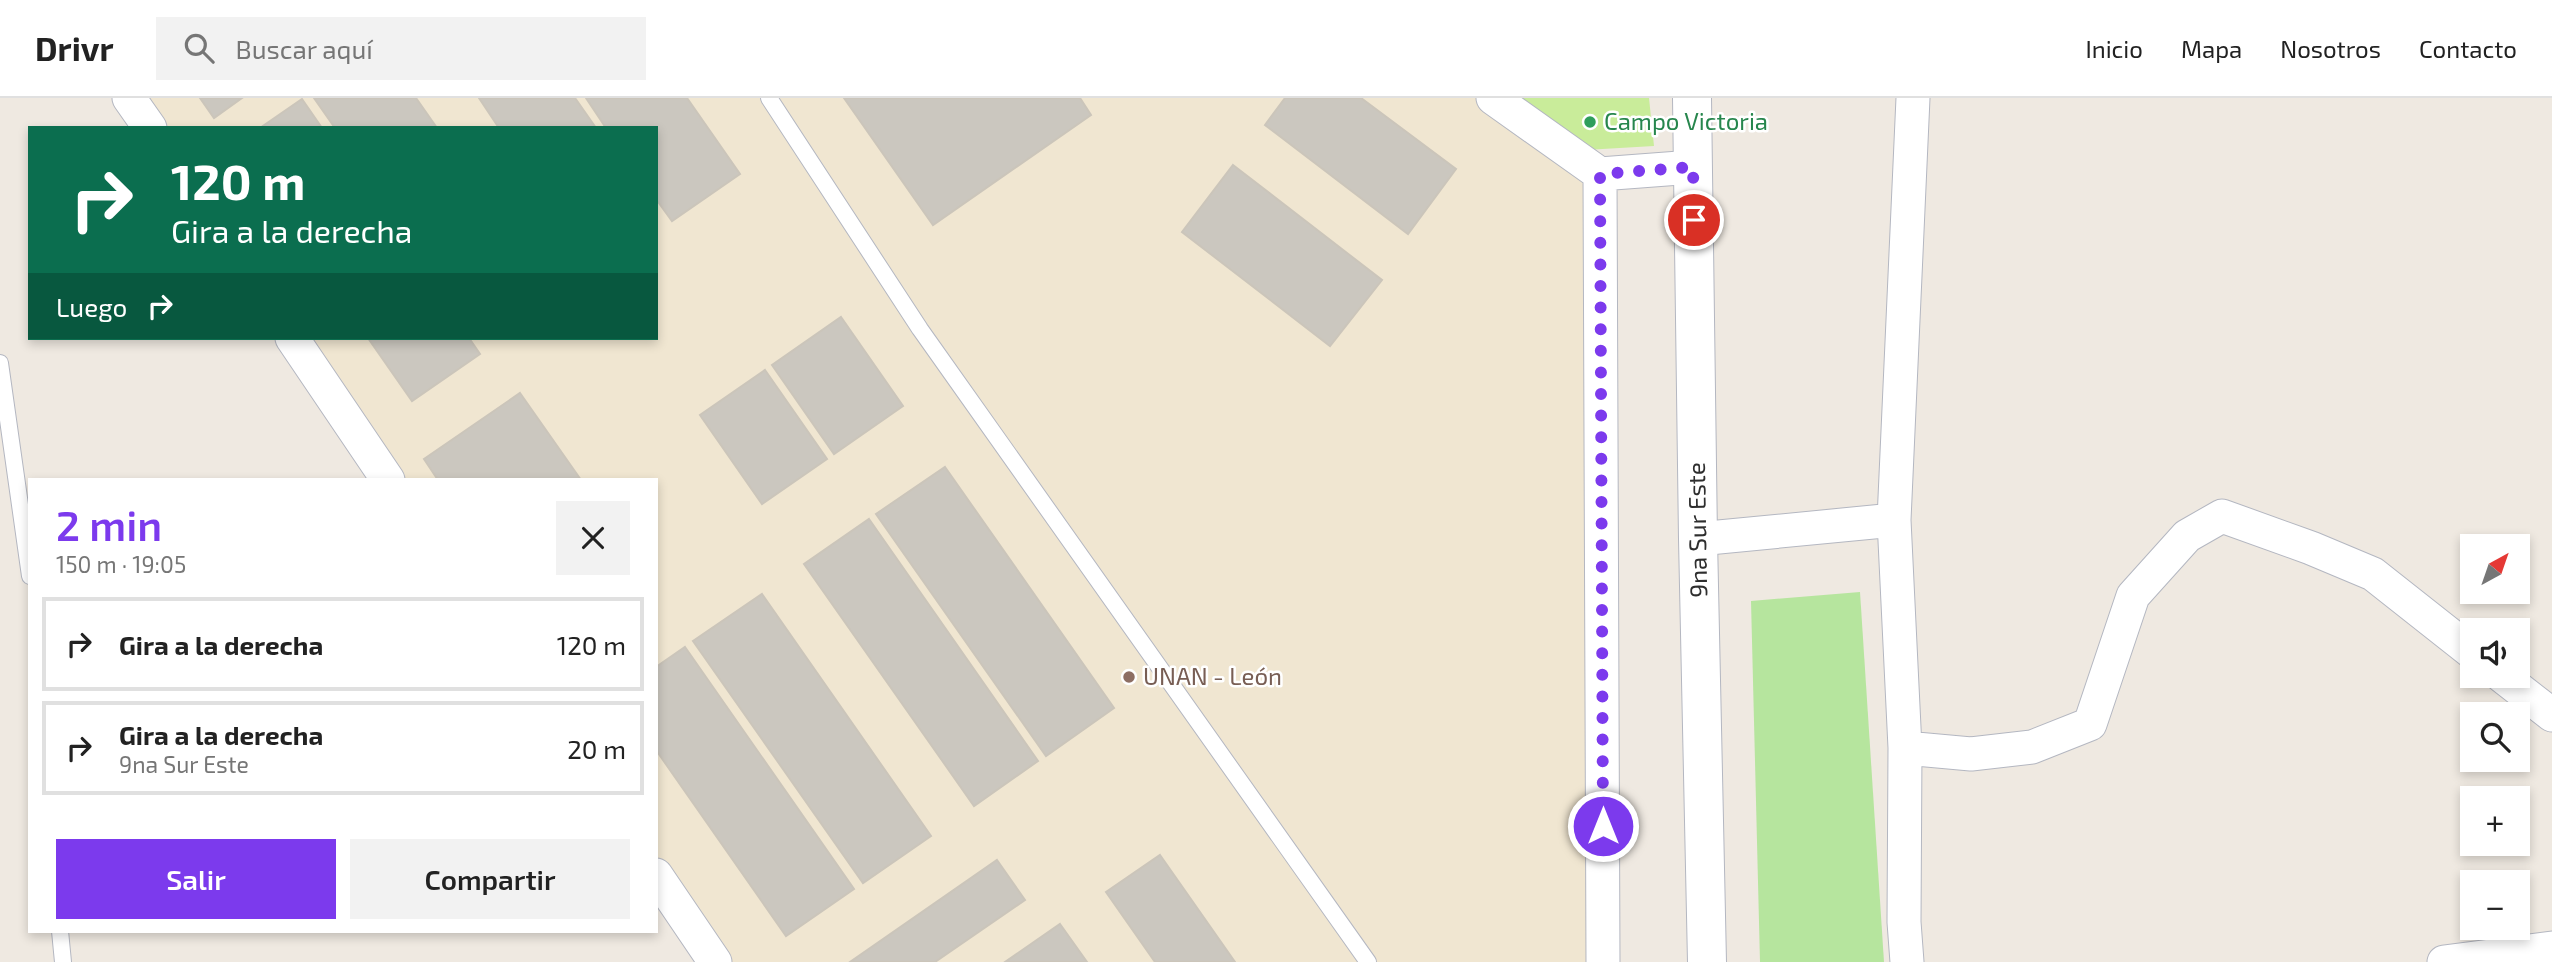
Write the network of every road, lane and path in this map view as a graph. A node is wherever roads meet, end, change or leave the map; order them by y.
1 (130, 98) edge
2 (769, 98) edge
3 (1493, 98) edge
4 (1692, 98) edge
5 (1913, 98) edge
6 (149, 126) edge
7 (1693, 167) junction
8 (1600, 174) junction
9 (293, 340) edge
10 (0, 363) edge
11 (387, 478) edge
12 (1894, 520) junction
13 (1698, 539) junction
14 (28, 562) edge
15 (2460, 643) edge
16 (2517, 688) edge
17 (2552, 715) edge
18 (1905, 748) junction
19 (658, 879) edge
20 (60, 933) edge
21 (2552, 948) edge
22 (63, 962) edge
23 (715, 962) edge
24 (1368, 962) edge
25 (1604, 962) edge
26 (1707, 962) edge
27 (1907, 962) edge
28 (2444, 962) edge

1 - 6 street
2 - 24 lane
3 - 8 street
4 - 7 street, 9na Sur Este
5 - 12 street
7 - 8 street
7 - 13 street, 9na Sur Este
8 - 25 street
9 - 11 street
10 - 14 lane
12 - 13 street
12 - 18 street
13 - 26 street, 9na Sur Este
15 - 18 street
16 - 17 street
18 - 27 street
19 - 23 street
20 - 22 lane
21 - 28 street

